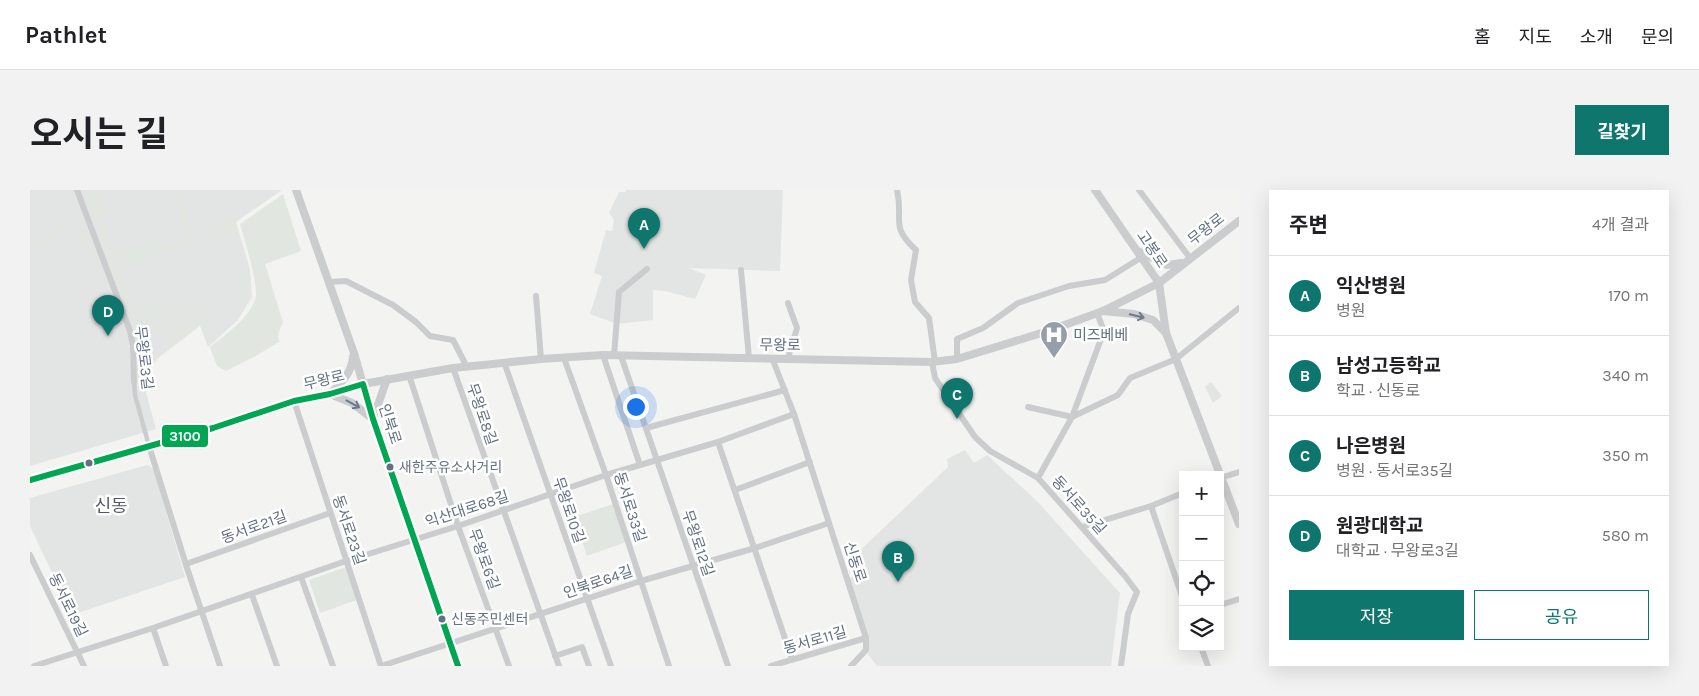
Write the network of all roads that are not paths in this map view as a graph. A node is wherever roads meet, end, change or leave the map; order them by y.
1 (78, 190) edge
2 (296, 190) edge
3 (897, 190) edge
4 (1095, 190) edge
5 (1139, 190) edge
6 (1239, 221) edge
7 (1140, 254) junction
8 (1187, 261) junction
9 (647, 269) dead end
10 (741, 270) dead end
11 (328, 282) junction
12 (1158, 283) junction
13 (536, 296) dead end
14 (788, 302) dead end
15 (1239, 308) edge
16 (1100, 312) junction
17 (1166, 333) junction
18 (354, 353) junction
19 (603, 355) junction
20 (617, 356) junction
21 (564, 358) junction
22 (749, 358) junction
23 (772, 358) junction
24 (788, 358) junction
25 (541, 359) junction
26 (957, 359) junction
27 (1176, 359) junction
28 (504, 362) junction
29 (933, 362) junction
30 (467, 366) junction
31 (453, 368) junction
32 (409, 375) junction
33 (386, 379) junction
34 (134, 382) joint
35 (363, 384) junction
36 (785, 390) junction
37 (330, 394) junction
38 (294, 401) junction
39 (1028, 407) dead end
40 (794, 414) junction
41 (1072, 417) junction
42 (373, 419) junction
43 (646, 428) junction
44 (718, 442) junction
45 (149, 446) junction
46 (656, 460) junction
47 (810, 462) junction
48 (640, 465) junction
49 (1219, 471) edge
50 (1239, 472) edge
51 (606, 475) junction
52 (1224, 476) edge
53 (1038, 478) junction
54 (30, 480) edge
55 (1224, 485) edge
56 (736, 490) junction
57 (551, 495) junction
58 (1179, 495) edge
59 (1150, 506) junction
60 (503, 511) junction
61 (330, 513) junction
62 (829, 523) junction
63 (1239, 524) edge
64 (458, 526) junction
65 (1082, 528) junction
66 (414, 539) junction
67 (755, 548) junction
68 (31, 558) edge
69 (346, 561) junction
70 (186, 564) junction
71 (693, 567) junction
72 (301, 577) junction
73 (641, 581) junction
74 (1179, 587) edge
75 (252, 595) junction
76 (587, 599) junction
77 (1239, 599) edge
78 (1224, 604) edge
79 (202, 612) junction
80 (540, 615) junction
81 (153, 628) junction
82 (496, 629) junction
83 (866, 638) junction
84 (450, 644) junction
85 (77, 651) junction
86 (1202, 651) edge
87 (555, 656) junction
88 (792, 659) junction
89 (46, 664) edge
90 (34, 666) edge
91 (84, 666) edge
92 (166, 666) edge
93 (220, 666) edge
94 (277, 666) edge
95 (332, 666) edge
96 (381, 666) edge
97 (458, 666) edge
98 (509, 666) edge
99 (558, 666) edge
100 (589, 666) edge
101 (610, 666) edge
102 (669, 666) edge
103 (728, 666) edge
104 (771, 666) edge
105 (851, 666) edge
106 (1121, 666) edge
107 (1208, 666) edge

1 - 34 street, 무왕로3길
2 - 11 street, 인북로
3 - 29 street, 동서로35길
4 - 7 street, 고봉로
5 - 8 street, 무왕로
6 - 8 street, 무왕로
7 - 8 street
7 - 12 street, 고봉로
7 - 26 street
8 - 12 street, 무왕로
9 - 20 street
10 - 22 street
11 - 18 street, 인북로
11 - 30 street
12 - 16 street, 무왕로
12 - 17 street, 고봉로
13 - 25 street
14 - 24 street
15 - 27 street
16 -> 17 street
16 - 26 street, 무왕로
16 - 41 street
17 - 27 street, 고봉로
18 - 35 street, 인북로
18 - 37 street
19 - 20 street, 무왕로
19 - 21 street, 무왕로
19 - 48 street
20 - 22 street, 무왕로
20 - 43 street, 무왕로12길
21 - 25 street, 무왕로
21 - 51 street, 동서로33길
22 - 23 street, 무왕로
23 - 24 street, 무왕로
23 - 36 street, 신동로
24 - 29 street, 무왕로
25 - 28 street, 무왕로
26 - 29 street, 무왕로
27 - 41 street
27 - 49 street, 고봉로
28 - 30 street, 무왕로
28 - 57 street, 무왕로10길
29 - 53 street, 동서로35길
30 - 31 street, 무왕로
31 - 32 street, 무왕로
31 - 60 street, 무왕로8길
32 - 33 street, 무왕로
32 - 64 street, 무왕로6길
33 - 35 street, 무왕로
33 - 42 street
34 - 45 street, 무왕로3길
35 - 37 street, 무왕로
35 - 42 street, 인북로
36 - 40 street, 신동로
36 - 43 street
37 - 38 street, 무왕로
37 -> 42 street
38 - 45 street, 무왕로
38 - 61 street, 동서로23길
39 - 41 street
40 - 44 street, 익산대로68길
40 - 47 street, 신동로
41 - 53 street
42 - 66 street, 인북로
43 - 46 street, 무왕로12길
44 - 46 street, 익산대로68길
44 - 56 street
45 - 54 street, 무왕로
45 - 70 street
46 - 48 street, 익산대로68길
46 - 71 street, 무왕로12길
47 - 56 street
47 - 62 street, 신동로
48 - 51 street, 익산대로68길
50 - 52 street
51 - 57 street, 익산대로68길
51 - 73 street, 동서로33길
53 - 65 street, 동서로35길
55 - 63 street, 고봉로
56 - 67 street
57 - 60 street, 익산대로68길
57 - 76 street, 무왕로10길
58 - 59 street
59 - 65 street
59 - 74 street
60 - 64 street, 익산대로68길
60 - 80 street, 무왕로8길
61 - 69 street, 동서로23길
61 - 70 street, 동서로21길
62 - 67 street, 인북로64길
62 - 83 street, 신동로
64 - 66 street, 익산대로68길
64 - 82 street, 무왕로6길
65 - 106 street, 동서로35길
66 - 69 street, 익산대로68길
66 - 84 street, 인북로
67 - 71 street, 인북로64길
67 - 88 street
68 - 85 street, 동서로19길
69 - 72 street, 익산대로68길
69 - 96 street, 동서로23길
70 - 79 street
71 - 73 street, 인북로64길
71 - 103 street, 무왕로12길
72 - 75 street, 익산대로68길
72 - 95 street
73 - 76 street, 인북로64길
73 - 102 street, 동서로33길
75 - 79 street, 익산대로68길
75 - 94 street
76 - 80 street, 인북로64길
76 - 101 street, 무왕로10길
77 - 78 street
79 - 81 street, 익산대로68길
79 - 93 street
80 - 82 street, 인북로64길
80 - 87 street, 무왕로8길
81 - 85 street, 익산대로68길
81 - 92 street
82 - 84 street, 인북로64길
82 - 98 street, 무왕로6길
83 - 88 street, 동서로11길
83 - 105 street
84 - 96 street, 인북로64길
84 - 97 street, 인북로
85 - 89 street, 익산대로68길
85 - 91 street, 동서로19길
86 - 107 street
87 - 99 street, 무왕로8길
87 - 100 street
88 - 104 street, 동서로11길
89 - 90 street, 익산대로68길

